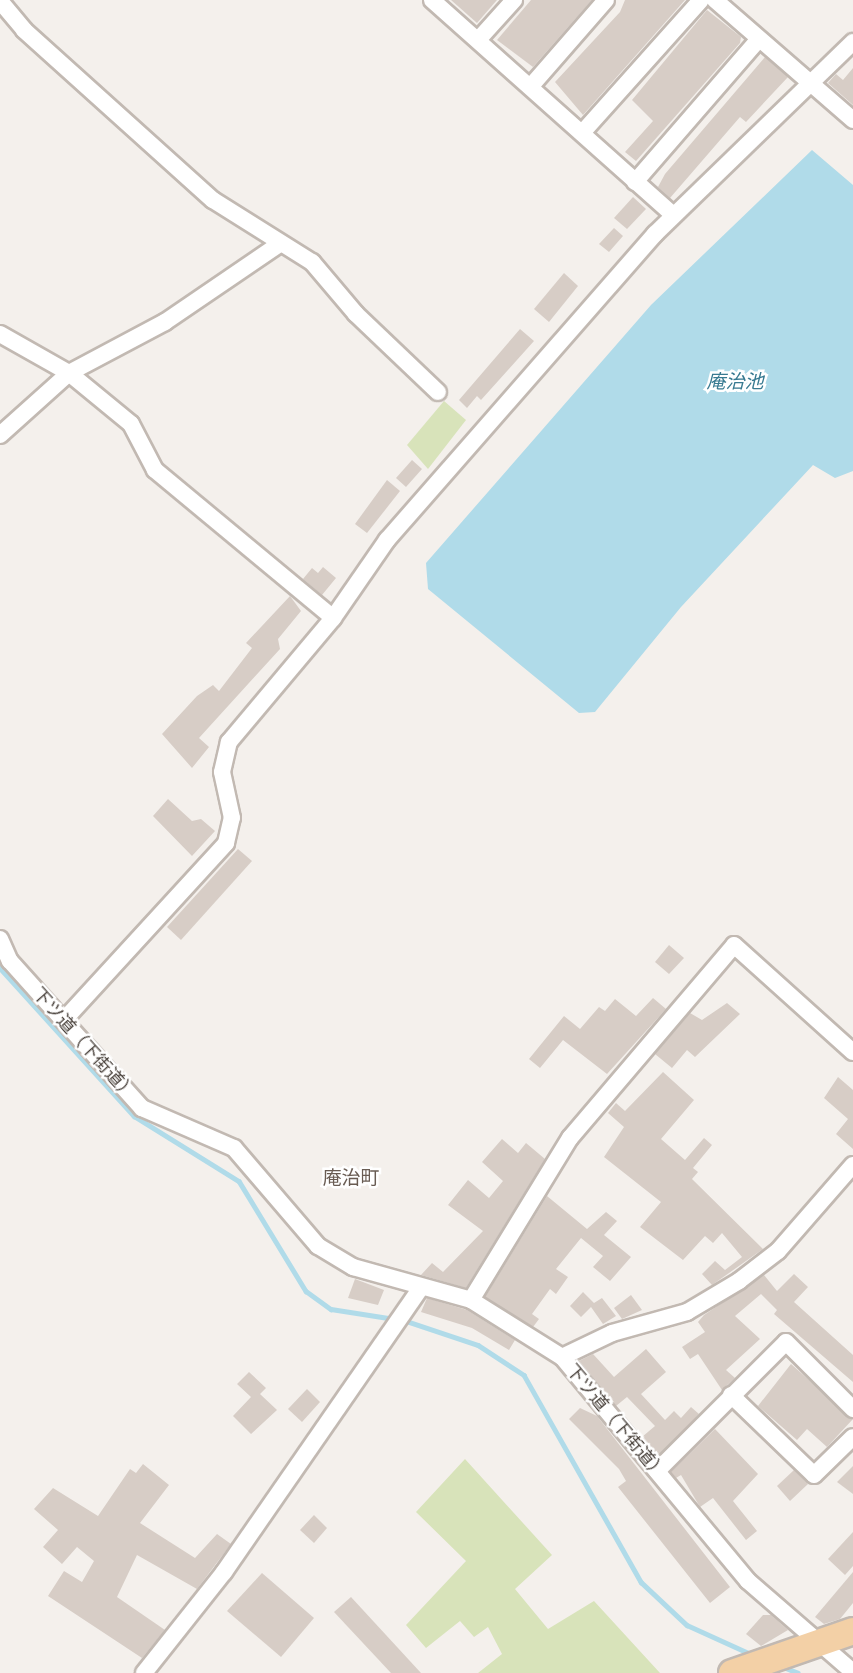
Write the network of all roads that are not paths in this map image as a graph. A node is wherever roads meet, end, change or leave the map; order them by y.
1 (432, 0) edge
2 (514, 0) edge
3 (606, 0) edge
4 (701, 0) edge
5 (715, 0) edge
6 (0, 1) edge
7 (760, 39) junction
8 (478, 40) junction
9 (853, 42) edge
10 (810, 83) junction
11 (531, 86) junction
12 (853, 120) edge
13 (582, 133) junction
14 (635, 182) junction
15 (673, 215) junction
16 (278, 245) junction
17 (0, 334) edge
18 (69, 373) junction
19 (438, 392) dead end
20 (0, 435) edge
21 (333, 618) junction
22 (0, 939) edge
23 (64, 1020) junction
24 (853, 1052) edge
25 (853, 1165) edge
26 (421, 1288) junction
27 (471, 1300) junction
28 (562, 1357) junction
29 (731, 1395) junction
30 (853, 1409) edge
31 (853, 1437) edge
32 (657, 1471) junction
33 (853, 1631) edge
34 (818, 1643) junction
35 (755, 1665) edge
36 (853, 1672) edge
37 (145, 1673) edge

1 - 8 street
2 - 8 street
3 - 11 street
4 - 13 street
5 - 7 street
6 - 16 street
7 - 10 street
7 - 14 street
8 - 11 street
9 - 10 street
10 - 12 street
10 - 15 street
11 - 13 street
13 - 14 street
14 - 15 street
15 - 21 street
16 - 18 street
16 - 19 street
17 - 18 street
18 - 20 street
18 - 21 street
21 - 23 street
22 - 23 street, 下ツ道（下街道）
23 - 26 street, 下ツ道（下街道）
24 - 27 street
25 - 28 street
26 - 27 street, 下ツ道（下街道）
26 - 37 street
27 - 28 street, 下ツ道（下街道）
28 - 32 street, 下ツ道（下街道）
29 - 30 street
29 - 31 street
29 - 32 street
32 - 34 street, 下ツ道（下街道）
33 - 34 main road
34 - 35 main road
34 - 36 street, 下ツ道（下街道）

